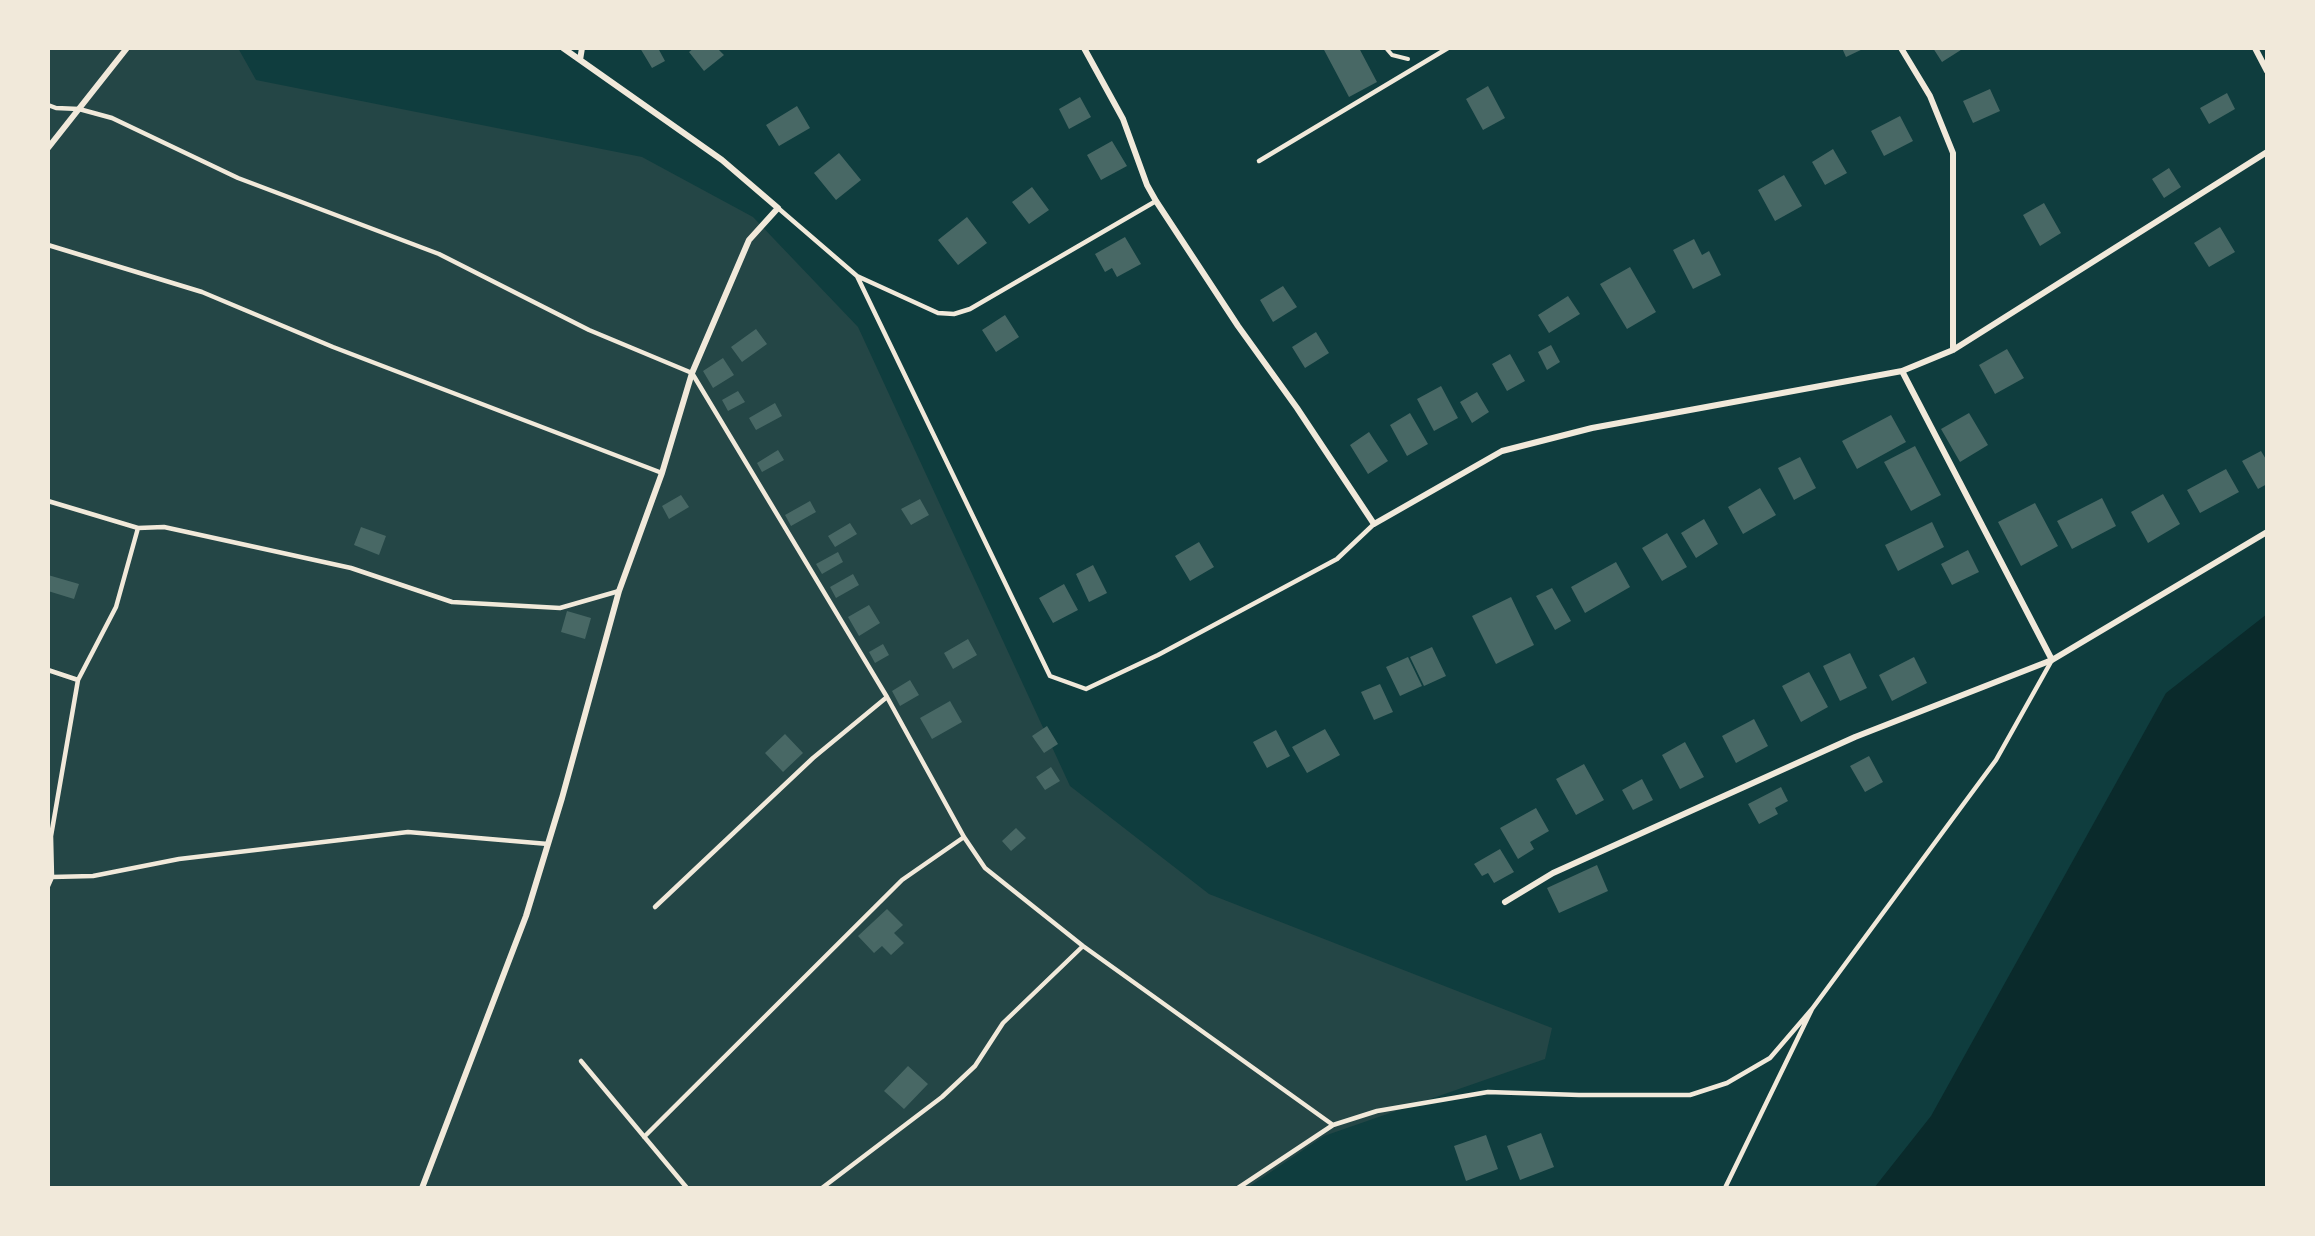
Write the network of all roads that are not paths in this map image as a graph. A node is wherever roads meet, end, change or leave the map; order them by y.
1 (127, 48) edge
2 (563, 48) edge
3 (582, 48) edge
4 (1084, 48) edge
5 (1448, 48) edge
6 (1901, 48) edge
7 (2254, 48) edge
8 (580, 60) junction
9 (2267, 71) edge
10 (48, 105) edge
11 (78, 109) junction
12 (48, 147) edge
13 (2267, 152) edge
14 (1259, 161) dead end
15 (1156, 201) junction
16 (777, 208) junction
17 (48, 245) edge
18 (857, 276) junction
19 (1953, 350) junction
20 (1902, 371) junction
21 (692, 373) junction
22 (662, 473) junction
23 (48, 501) edge
24 (1374, 524) junction
25 (138, 528) junction
26 (2267, 532) edge
27 (619, 591) junction
28 (2052, 660) junction
29 (48, 670) edge
30 (78, 680) junction
31 (887, 697) junction
32 (50, 836) edge
33 (964, 837) junction
34 (548, 844) junction
35 (52, 877) junction
36 (48, 886) edge
37 (1505, 902) dead end
38 (655, 907) dead end
39 (1083, 946) junction
40 (1812, 1009) junction
41 (581, 1061) dead end
42 (1333, 1125) junction
43 (644, 1137) junction
44 (422, 1188) edge
45 (687, 1188) edge
46 (822, 1188) edge
47 (1238, 1188) edge
48 (1725, 1188) edge

1 - 11 street
2 - 8 street
3 - 8 street
4 - 15 street
5 - 14 lane
6 - 19 street
7 - 9 street
8 - 16 street
10 - 11 lane
11 - 12 street
11 - 21 lane
13 - 19 street
15 - 18 lane
15 - 24 street
16 - 18 lane
16 - 21 street
17 - 22 lane
18 - 24 lane
19 - 20 street
20 - 24 street
20 - 28 street
21 - 22 street
21 - 31 lane
22 - 27 street
23 - 25 lane
25 - 27 lane
25 - 30 lane
26 - 28 street
27 - 34 street
28 - 37 street
28 - 40 lane
29 - 30 lane
30 - 32 lane
31 - 33 lane
31 - 38 lane
32 - 35 lane
33 - 39 lane
33 - 43 lane
34 - 35 lane
34 - 44 street
35 - 36 lane
39 - 42 lane
39 - 46 lane
40 - 42 lane
40 - 48 lane
41 - 43 lane
42 - 47 lane
43 - 45 lane

